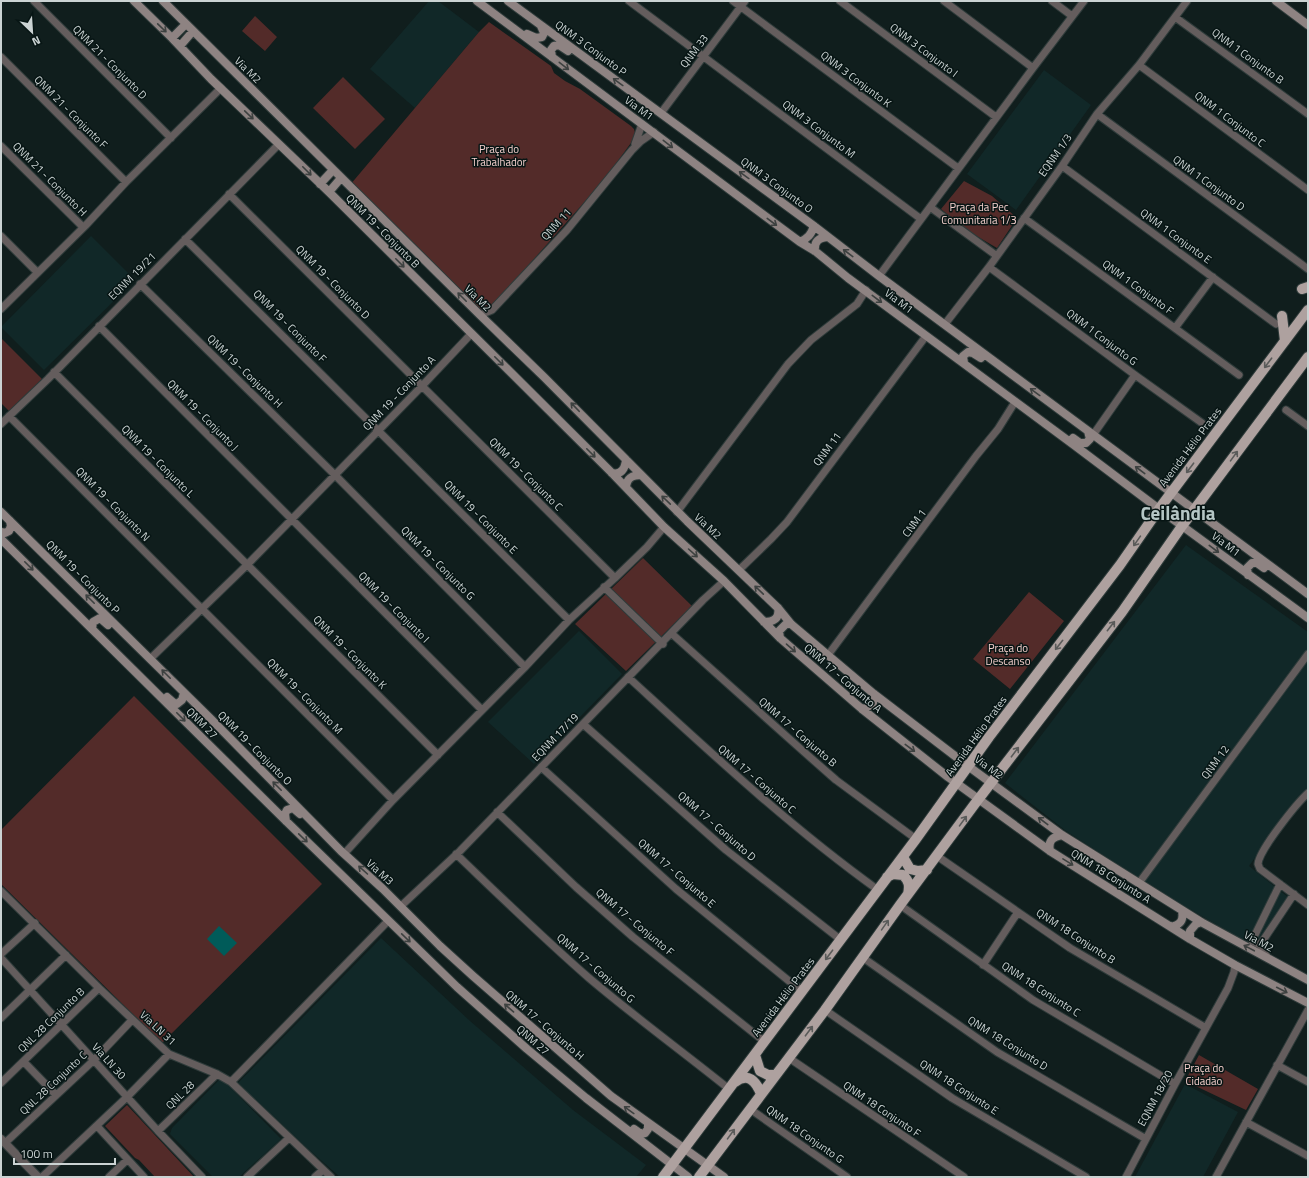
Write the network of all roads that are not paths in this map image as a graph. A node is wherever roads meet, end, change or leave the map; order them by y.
1 (34, 1) edge
2 (134, 1) edge
3 (163, 1) edge
4 (477, 1) edge
5 (508, 1) edge
6 (629, 1) edge
7 (733, 1) edge
8 (840, 1) edge
9 (944, 1) edge
10 (1052, 1) edge
11 (1084, 1) edge
12 (1187, 1) edge
13 (1281, 3) edge
14 (743, 4) edge
15 (1072, 16) junction
16 (1176, 17) junction
17 (186, 24) junction
18 (1308, 25) edge
19 (541, 26) junction
20 (515, 30) junction
21 (193, 31) junction
22 (172, 38) junction
23 (180, 46) junction
24 (704, 56) junction
25 (1, 57) edge
26 (552, 57) junction
27 (592, 62) junction
28 (1139, 65) junction
29 (1033, 68) junction
30 (221, 88) junction
31 (661, 113) junction
32 (1097, 114) junction
33 (1308, 114) edge
34 (996, 117) junction
35 (642, 124) junction
36 (654, 132) junction
37 (171, 138) junction
38 (279, 144) junction
39 (1, 146) edge
40 (632, 150) junction
41 (1062, 166) junction
42 (958, 168) junction
43 (333, 170) junction
44 (341, 178) junction
45 (126, 182) junction
46 (320, 184) junction
47 (1308, 190) edge
48 (329, 192) junction
49 (229, 194) junction
50 (930, 207) junction
51 (1024, 218) junction
52 (921, 219) junction
53 (814, 226) junction
54 (83, 227) junction
55 (1, 236) edge
56 (827, 237) junction
57 (185, 239) junction
58 (800, 242) junction
59 (815, 251) junction
60 (997, 256) junction
61 (989, 267) junction
62 (1308, 268) edge
63 (37, 272) junction
64 (879, 276) junction
65 (1213, 277) junction
66 (140, 284) junction
67 (866, 290) junction
68 (1, 309) edge
69 (492, 310) junction
70 (1308, 310) edge
71 (480, 315) junction
72 (1304, 319) edge
73 (1279, 320) joint
74 (945, 324) junction
75 (490, 325) junction
76 (99, 326) junction
77 (1175, 328) junction
78 (471, 334) junction
79 (926, 336) junction
80 (1285, 340) junction
81 (1308, 357) edge
82 (964, 363) junction
83 (54, 372) junction
84 (1012, 375) junction
85 (1135, 375) junction
86 (1239, 375) dead end
87 (422, 386) junction
88 (1015, 402) junction
89 (1286, 410) dead end
90 (9, 416) junction
91 (1038, 419) junction
92 (1202, 423) dead end
93 (1, 424) edge
94 (1308, 426) edge
95 (378, 430) junction
96 (1090, 433) junction
97 (626, 460) junction
98 (612, 473) junction
99 (334, 474) junction
100 (641, 475) junction
101 (626, 487) junction
102 (1171, 493) junction
103 (1159, 509) junction
104 (1194, 510) junction
105 (1, 512) edge
106 (677, 512) junction
107 (291, 519) junction
108 (10, 521) junction
109 (1182, 526) junction
110 (664, 527) junction
111 (1, 532) edge
112 (1, 539) edge
113 (247, 565) junction
114 (739, 570) junction
115 (1248, 575) junction
116 (615, 578) junction
117 (724, 581) junction
118 (1294, 584) junction
119 (604, 587) junction
120 (1308, 594) edge
121 (1289, 604) junction
122 (201, 608) junction
123 (778, 608) junction
124 (1308, 612) edge
125 (1308, 618) edge
126 (569, 620) junction
127 (764, 622) junction
128 (792, 624) junction
129 (92, 629) junction
130 (671, 633) junction
131 (780, 638) junction
132 (662, 644) junction
133 (1308, 654) edge
134 (828, 656) junction
135 (148, 657) junction
136 (128, 665) junction
137 (525, 667) junction
138 (628, 677) junction
139 (184, 692) junction
140 (874, 694) junction
141 (862, 709) junction
142 (482, 710) junction
143 (584, 724) junction
144 (438, 755) junction
145 (968, 766) junction
146 (541, 768) junction
147 (956, 782) junction
148 (992, 783) junction
149 (1308, 793) edge
150 (979, 799) junction
151 (393, 800) junction
152 (497, 812) junction
153 (286, 821) junction
154 (1062, 835) junction
155 (916, 839) junction
156 (1050, 851) junction
157 (342, 852) junction
158 (456, 854) junction
159 (937, 856) junction
160 (903, 857) junction
161 (927, 870) junction
162 (887, 878) junction
163 (1139, 883) junction
164 (1280, 884) junction
165 (878, 890) junction
166 (1, 891) edge
167 (908, 894) junction
168 (1294, 894) junction
169 (900, 905) junction
170 (1308, 905) edge
171 (401, 906) junction
172 (1182, 911) junction
173 (1018, 912) junction
174 (388, 921) junction
175 (1201, 922) junction
176 (35, 923) junction
177 (1171, 927) junction
178 (1190, 939) junction
179 (841, 940) junction
180 (1260, 945) junction
181 (1, 954) edge
182 (66, 955) junction
183 (1, 958) edge
184 (862, 958) junction
185 (1268, 958) junction
186 (983, 965) junction
187 (1235, 965) junction
188 (1308, 980) edge
189 (99, 988) junction
190 (30, 990) junction
191 (803, 991) junction
192 (1308, 1003) edge
193 (825, 1010) junction
194 (1308, 1010) edge
195 (1, 1018) edge
196 (132, 1020) junction
197 (61, 1025) junction
198 (1206, 1028) junction
199 (765, 1042) junction
200 (169, 1054) junction
201 (755, 1055) junction
202 (789, 1058) junction
203 (94, 1060) junction
204 (24, 1062) junction
205 (1277, 1065) junction
206 (217, 1074) junction
207 (775, 1075) junction
208 (231, 1082) junction
209 (1308, 1082) edge
210 (1, 1083) edge
211 (1175, 1084) junction
212 (732, 1086) junction
213 (761, 1094) junction
214 (56, 1095) junction
215 (127, 1097) junction
216 (592, 1103) junction
217 (750, 1108) junction
218 (1246, 1122) junction
219 (648, 1124) junction
220 (97, 1126) junction
221 (158, 1132) junction
222 (290, 1138) junction
223 (1146, 1139) junction
224 (3, 1141) edge
225 (684, 1149) junction
226 (1308, 1156) edge
227 (127, 1160) junction
228 (672, 1165) junction
229 (708, 1166) junction
230 (323, 1170) junction
231 (38, 1177) edge
232 (42, 1177) edge
233 (109, 1177) edge
234 (144, 1177) edge
235 (202, 1177) edge
236 (247, 1177) edge
237 (315, 1177) edge
238 (331, 1177) edge
239 (663, 1177) edge
240 (688, 1177) edge
241 (699, 1177) edge
242 (724, 1177) edge
243 (847, 1177) edge
244 (964, 1177) edge
245 (1086, 1177) edge
246 (1126, 1177) edge
247 (1216, 1177) edge

1 - 37 street, QNM 21 - Conjunto D
2 -> 22 main road
3 - 17 main road, Via M2
4 - 20 main road, Via M1
5 - 19 main road, QNM 3 Conjunto P
6 - 24 street, QNM 3 Conjunto M
7 - 14 street, QNM 3 Conjunto K
8 - 34 street, QNM 3 Conjunto I
9 - 29 street
10 - 15 street
11 - 15 street
12 - 16 street, EQNM 1/3
13 - 18 main road
14 - 24 street, QNM 33
14 - 42 street, QNM 3 Conjunto K
15 - 29 street
16 - 28 street, EQNM 1/3
16 - 33 street, QNM 1 Conjunto B
17 - 21 main road, Via M2
17 - 22 main road
19 - 20 main road
19 - 27 main road, QNM 3 Conjunto P
20 - 26 main road, Via M1
21 - 23 main road
21 - 43 main road, Via M2
22 - 23 main road
23 - 30 main road
24 - 31 street, QNM 33
24 - 52 street, QNM 3 Conjunto M
25 - 45 street, QNM 21 - Conjunto F
26 - 27 main road
26 -> 35 main road, Via M1
31 -> 27 main road, QNM 3 Conjunto P
28 - 32 street, EQNM 1/3
28 - 47 street, QNM 1 Conjunto C
29 - 34 street
30 - 37 street
30 -> 38 main road
53 -> 31 main road, QNM 3 Conjunto O
32 - 41 street, EQNM 1/3
32 - 62 street, QNM 1 Conjunto D
34 - 42 street
35 - 36 main road, Via M1
35 - 40 street, QNM 11
36 - 40 street, QNM 11
36 -> 58 main road, Via M1
37 - 45 street
38 -> 46 main road, QNM 19 - Conjunto B
38 - 49 street, EQNM 19/21
39 - 54 street, QNM 21 - Conjunto H
40 - 69 street, QNM 11
41 - 51 street, EQNM 1/3
41 - 65 street, QNM 1 Conjunto E
42 - 50 street
43 - 44 main road, Via M2
43 - 46 main road
44 - 48 main road
71 -> 44 main road, Via M2
45 - 54 street
46 - 48 main road, QNM 19 - Conjunto B
48 -> 78 main road, QNM 19 - Conjunto B
49 - 57 street, EQNM 19/21
49 - 87 street, QNM 19 - Conjunto D
50 - 52 street
50 - 60 street
51 - 60 street, EQNM 1/3
51 - 77 street, QNM 1 Conjunto F
52 - 64 street
53 - 56 main road, QNM 3 Conjunto O
53 - 58 main road
54 - 63 street
55 - 63 street
56 - 59 main road
64 -> 56 main road, QNM 3 Conjunto O
57 - 66 street, EQNM 19/21
57 - 95 street, QNM 19 - Conjunto F
58 - 59 main road, Via M1
59 - 67 main road, Via M1
60 - 61 street, EQNM 1/3
61 - 74 street, EQNM 1/3
61 - 85 street, QNM 1 Conjunto G
63 - 68 street
64 - 74 main road, Via M1
65 - 73 street, QNM 1 Conjunto E
65 - 77 street
66 - 76 street, EQNM 19/21
66 - 99 street, QNM 19 - Conjunto H
67 -> 79 main road, Via M1
67 - 106 street
69 - 71 street, QNM 11
69 - 75 street
70 - 72 main road, Avenida Hélio Prates
71 - 75 main road, Via M2
72 - 80 main road, Avenida Hélio Prates
73 - 80 main road
74 - 84 main road, Via M1
97 -> 75 main road, Via M2
76 - 83 street, EQNM 19/21
76 - 107 street, QNM 19 - Conjunto J
77 - 86 street, QNM 1 Conjunto F
78 - 87 street, QNM 19 - Conjunto A
78 -> 98 main road
79 - 82 main road, Via M1
79 - 114 street, QNM 11
80 -> 102 main road, Avenida Hélio Prates
104 -> 81 main road
82 - 84 main road
82 - 88 main road, Via M1
83 - 90 street, EQNM 19/21
83 - 113 street, QNM 19 - Conjunto L
96 -> 84 main road, Via M1
85 - 92 street, QNM 1 Conjunto G
85 - 96 street
87 - 95 street, QNM 19 - Conjunto A
87 - 116 street, QNM 19 - Conjunto C
88 - 91 main road, Via M1
88 - 134 street, CNM 1
89 - 94 street
90 - 93 street, EQNM 19/21
90 - 122 street, QNM 19 - Conjunto N
91 - 96 main road
91 - 103 main road, Via M1
95 - 99 street, QNM 19 - Conjunto A
95 - 126 street, QNM 19 - Conjunto E
102 -> 96 main road, Via M1
97 - 98 main road
97 - 100 main road, Via M2
98 - 101 main road
99 - 107 street, QNM 19 - Conjunto A
99 - 137 street, QNM 19 - Conjunto G
100 - 101 main road
106 -> 100 main road, Via M2
101 - 110 main road
102 - 103 main road, Avenida Hélio Prates
102 - 104 main road, Via M1
103 - 109 main road, Via M1
103 -> 145 main road, Avenida Hélio Prates
104 - 109 main road
104 - 118 main road, Via M1
105 - 108 main road, QNM 19 - Conjunto P
106 - 114 main road, Via M2
107 - 113 street, QNM 19 - Conjunto A
107 - 142 street, QNM 19 - Conjunto I
108 - 111 main road
135 -> 108 main road, QNM 19 - Conjunto P
109 -> 115 main road, Via M1
148 -> 109 main road
110 - 116 street
110 -> 117 main road
112 -> 129 main road, QNM 27
113 - 122 street, QNM 19 - Conjunto A
113 - 144 street, QNM 19 - Conjunto K
123 -> 114 main road, Via M2
115 - 118 main road
115 - 121 main road, Via M1
116 - 119 street
117 - 127 main road, QNM 17 - Conjunto A
117 - 130 street, EQNM 17/19
118 - 120 main road, Via M1
119 - 126 street
119 - 132 street
121 - 124 main road
121 - 125 main road, Via M1
122 - 135 street, QNM 19 - Conjunto A
122 - 151 street, QNM 19 - Conjunto M
123 - 127 main road
123 - 128 main road, Via M2
126 - 137 street
127 - 131 main road, QNM 17 - Conjunto A
128 - 131 main road
128 - 134 main road, Via M2
129 - 135 main road
129 - 136 main road, QNM 27
130 - 132 street, EQNM 17/19
130 - 155 street, QNM 17 - Conjunto B
131 -> 141 main road, QNM 17 - Conjunto A
132 - 138 street, EQNM 17/19
133 - 163 street, QNM 12
134 - 140 main road, Via M2
139 -> 135 main road, QNM 19 - Conjunto O
136 - 139 main road
136 -> 153 main road, QNM 27
137 - 142 street
138 - 143 street, EQNM 17/19
138 - 165 street, QNM 17 - Conjunto C
157 -> 139 main road, QNM 19 - Conjunto O
140 - 141 main road
140 - 145 main road, Via M2
141 -> 147 main road, QNM 17 - Conjunto A
142 - 144 street
143 - 146 street, EQNM 17/19
143 - 179 street, QNM 17 - Conjunto D
144 - 151 street
145 - 147 main road, Avenida Hélio Prates
145 - 148 main road, Via M2
146 - 152 street, EQNM 17/19
146 - 191 street, QNM 17 - Conjunto E
147 - 150 main road
147 - 155 main road, Avenida Hélio Prates
148 - 150 main road
154 -> 148 main road, Via M2
149 - 164 street
150 - 156 main road, QNM 18 Conjunto A
159 -> 150 main road
151 - 157 street
152 - 158 street, EQNM 17/19
152 - 199 street, QNM 17 - Conjunto F
153 - 157 main road
153 -> 174 main road, QNM 27
154 - 156 main road
154 - 163 main road, Via M2
155 - 160 main road, Avenida Hélio Prates
156 -> 177 main road, QNM 18 Conjunto A
171 -> 157 main road, Via M3
158 - 171 street, EQNM 17/19
158 - 212 street, QNM 17 - Conjunto G
159 - 161 main road
159 - 173 street, QNM 18 Conjunto B
160 - 161 main road
160 - 162 main road, Avenida Hélio Prates
161 - 167 main road
162 - 165 main road, Avenida Hélio Prates
162 - 167 main road
163 - 172 main road, Via M2
164 - 168 street
164 - 180 street
165 - 179 main road, Avenida Hélio Prates
166 - 176 street, Via LN 31
167 - 169 main road
168 - 170 street
168 - 180 street
184 -> 169 main road
169 - 186 street, QNM 18 Conjunto C
219 -> 171 main road, QNM 17 - Conjunto H
172 - 175 main road, Via M2
172 - 177 main road
173 - 186 street
173 - 198 street, QNM 18 Conjunto B
174 - 208 street
174 -> 216 main road, QNM 27
175 - 178 main road
185 -> 175 main road, Via M2
176 - 181 street
176 - 182 street, Via LN 31
177 - 178 main road, QNM 18 Conjunto A
178 - 187 main road, QNM 18 Conjunto A
179 -> 191 main road, Avenida Hélio Prates
180 - 185 street
182 - 189 street, Via LN 31
182 - 190 street
183 - 190 street, Via LN 30
184 - 193 main road
184 - 223 street, QNM 18 Conjunto D
185 - 188 main road, Via M2
186 - 211 street, QNM 18 Conjunto C
187 -> 192 main road
187 - 198 street, EQNM 18/20
189 - 196 street, Via LN 31
189 - 197 street, QNL 28 Conjunto B
190 - 195 street
190 - 197 street, Via LN 30
191 - 199 main road, Avenida Hélio Prates
202 -> 193 main road
193 - 245 street, QNM 18 Conjunto E
194 - 205 street
196 - 200 street, Via LN 31
196 - 203 street, QNL 28 Conjunto C
197 - 203 street, Via LN 30
197 - 204 street, QNL 28 Conjunto B
198 - 211 street, EQNM 18/20
199 - 201 main road, Avenida Hélio Prates
200 - 206 street, Via LN 31
200 - 215 street
201 - 207 main road
201 - 212 main road, Avenida Hélio Prates
202 - 207 main road
202 - 244 street, QNM 18 Conjunto F
203 - 214 street, QNL 28 Conjunto C
203 - 215 street, Via LN 30
204 - 210 street, QNL 28 Conjunto B
204 - 214 street
205 - 209 street
205 - 218 street
206 - 208 street, Via LN 31
206 - 221 street, QNL 28
207 - 213 main road
208 - 222 street, Via LN 31
211 - 223 street, EQNM 18/20
212 - 213 main road
212 - 225 main road, Avenida Hélio Prates
213 - 217 main road
214 - 224 street, QNL 28 Conjunto C
215 - 220 street
215 - 221 street, Via LN 30
216 - 219 main road
216 - 228 main road, QNM 27
229 -> 217 main road
217 - 243 street, QNM 18 Conjunto G
218 - 226 street
218 - 247 street
219 - 225 main road, QNM 17 - Conjunto H
220 - 227 street
220 - 232 street
221 - 235 street, Via LN 30
222 - 230 street, Via LN 31
222 - 236 street
223 - 246 street, EQNM 18/20
224 - 231 street
225 - 228 main road, Avenida Hélio Prates
225 - 229 main road
227 - 233 street
227 - 234 street
228 - 239 main road, Avenida Hélio Prates
228 - 240 main road
229 - 241 main road
229 - 242 main road
230 - 237 street
230 - 238 street, Via LN 31

